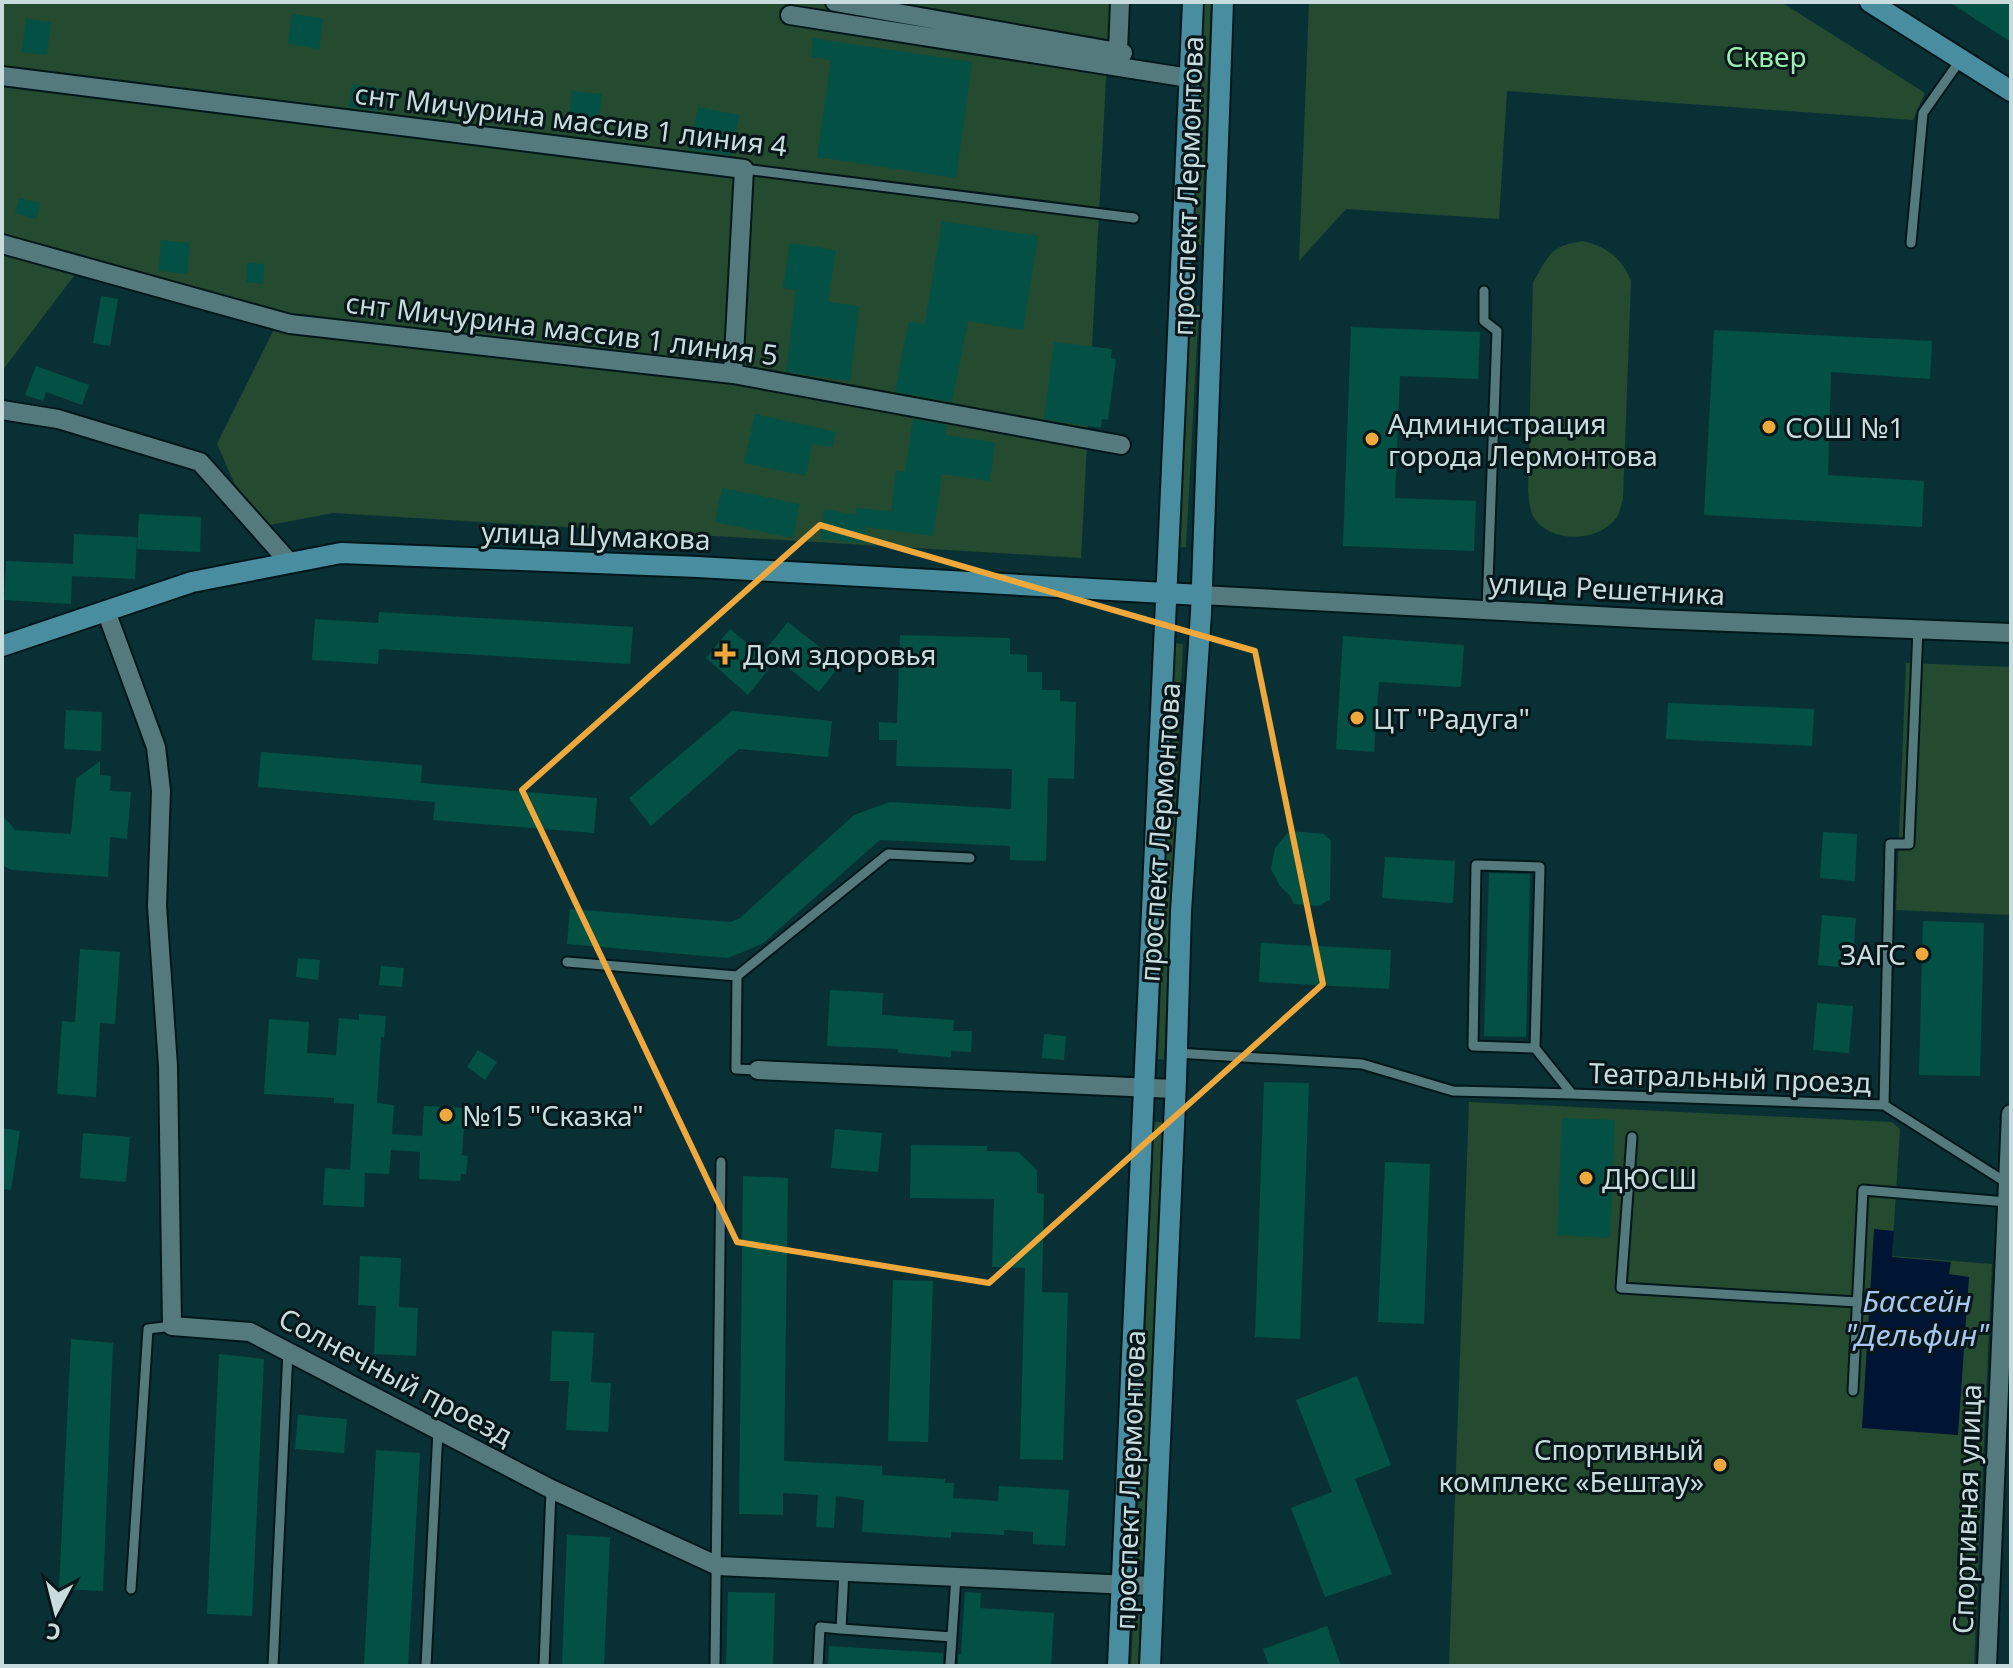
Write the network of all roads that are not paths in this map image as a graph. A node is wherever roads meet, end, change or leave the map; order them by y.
1 (835, 2) edge
2 (1120, 2) edge
3 (1193, 2) edge
4 (1223, 2) edge
5 (1870, 2) edge
6 (790, 15) dead end
7 (1961, 59) junction
8 (2, 76) edge
9 (1189, 78) junction
10 (2011, 91) edge
11 (744, 169) junction
12 (1134, 218) dead end
13 (1911, 243) dead end
14 (2, 244) edge
15 (1484, 291) dead end
16 (733, 374) junction
17 (2, 410) edge
18 (1121, 445) dead end
19 (290, 563) junction
20 (1166, 594) junction
21 (1201, 595) junction
22 (1487, 610) junction
23 (106, 611) junction
24 (1918, 629) junction
25 (2011, 633) edge
26 (2, 646) edge
27 (970, 858) dead end
28 (567, 962) dead end
29 (737, 976) junction
30 (1535, 1048) junction
31 (1176, 1053) junction
32 (758, 1070) joint
33 (1143, 1086) junction
34 (1174, 1089) junction
35 (1572, 1094) junction
36 (1884, 1105) junction
37 (2011, 1114) edge
38 (1632, 1137) dead end
39 (721, 1162) dead end
40 (2008, 1189) edge
41 (1857, 1302) junction
42 (172, 1326) junction
43 (288, 1351) junction
44 (1853, 1391) dead end
45 (438, 1430) junction
46 (551, 1489) junction
47 (718, 1566) junction
48 (844, 1571) junction
49 (956, 1576) junction
50 (1121, 1584) junction
51 (1152, 1586) junction
52 (131, 1589) dead end
53 (841, 1629) junction
54 (952, 1637) junction
55 (273, 1666) edge
56 (426, 1666) edge
57 (544, 1666) edge
58 (715, 1666) edge
59 (818, 1666) edge
60 (950, 1666) edge
61 (1118, 1666) edge
62 (1150, 1666) edge
63 (1987, 1666) edge

1 - 2 street
3 - 9 street, проспект Лермонтова
4 - 21 street, проспект Лермонтова
5 - 7 street
6 - 9 street
7 - 10 street
7 - 13 lane
8 - 11 street, снт Мичурина массив 1 линия 4
9 - 20 street, проспект Лермонтова
11 - 12 lane, снт Мичурина массив 1 линия 4
11 - 16 street
14 - 16 street, снт Мичурина массив 1 линия 5
15 - 22 lane
16 - 18 street, снт Мичурина массив 1 линия 5
17 - 19 street
19 - 20 street, улица Шумакова
19 - 23 street, улица Шумакова
20 - 21 street, улица Шумакова
20 - 33 street, проспект Лермонтова
21 - 22 street, улица Решетника
21 - 31 street, проспект Лермонтова
22 - 24 street, улица Решетника
23 - 26 street, улица Шумакова
23 - 42 street
24 - 25 street, улица Решетника
24 - 36 lane, Театральный проезд
27 - 29 lane
28 - 29 lane
29 - 32 lane
30 - 30 lane
30 - 35 lane, Театральный проезд
31 - 34 street, проспект Лермонтова
31 - 35 lane
32 - 33 street
33 - 34 street
33 - 50 street, проспект Лермонтова
34 - 51 street, проспект Лермонтова
35 - 36 lane, Театральный проезд
36 - 40 lane
37 - 40 street, Спортивная улица
38 - 41 lane
39 - 47 lane
40 - 41 lane
40 - 63 street, Спортивная улица
41 - 44 lane
42 - 43 street, Солнечный проезд
42 - 52 lane
43 - 45 street, Солнечный проезд
43 - 55 lane
45 - 46 street, Солнечный проезд
45 - 56 lane
46 - 47 street, Солнечный проезд
46 - 57 lane
47 - 48 street, Солнечный проезд
47 - 58 lane
48 - 49 street, Солнечный проезд
48 - 53 lane
49 - 50 street, Солнечный проезд
49 - 54 lane
50 - 51 street, Солнечный проезд
50 - 61 street, проспект Лермонтова
51 - 62 street, проспект Лермонтова
53 - 54 lane
53 - 59 lane
54 - 60 lane

